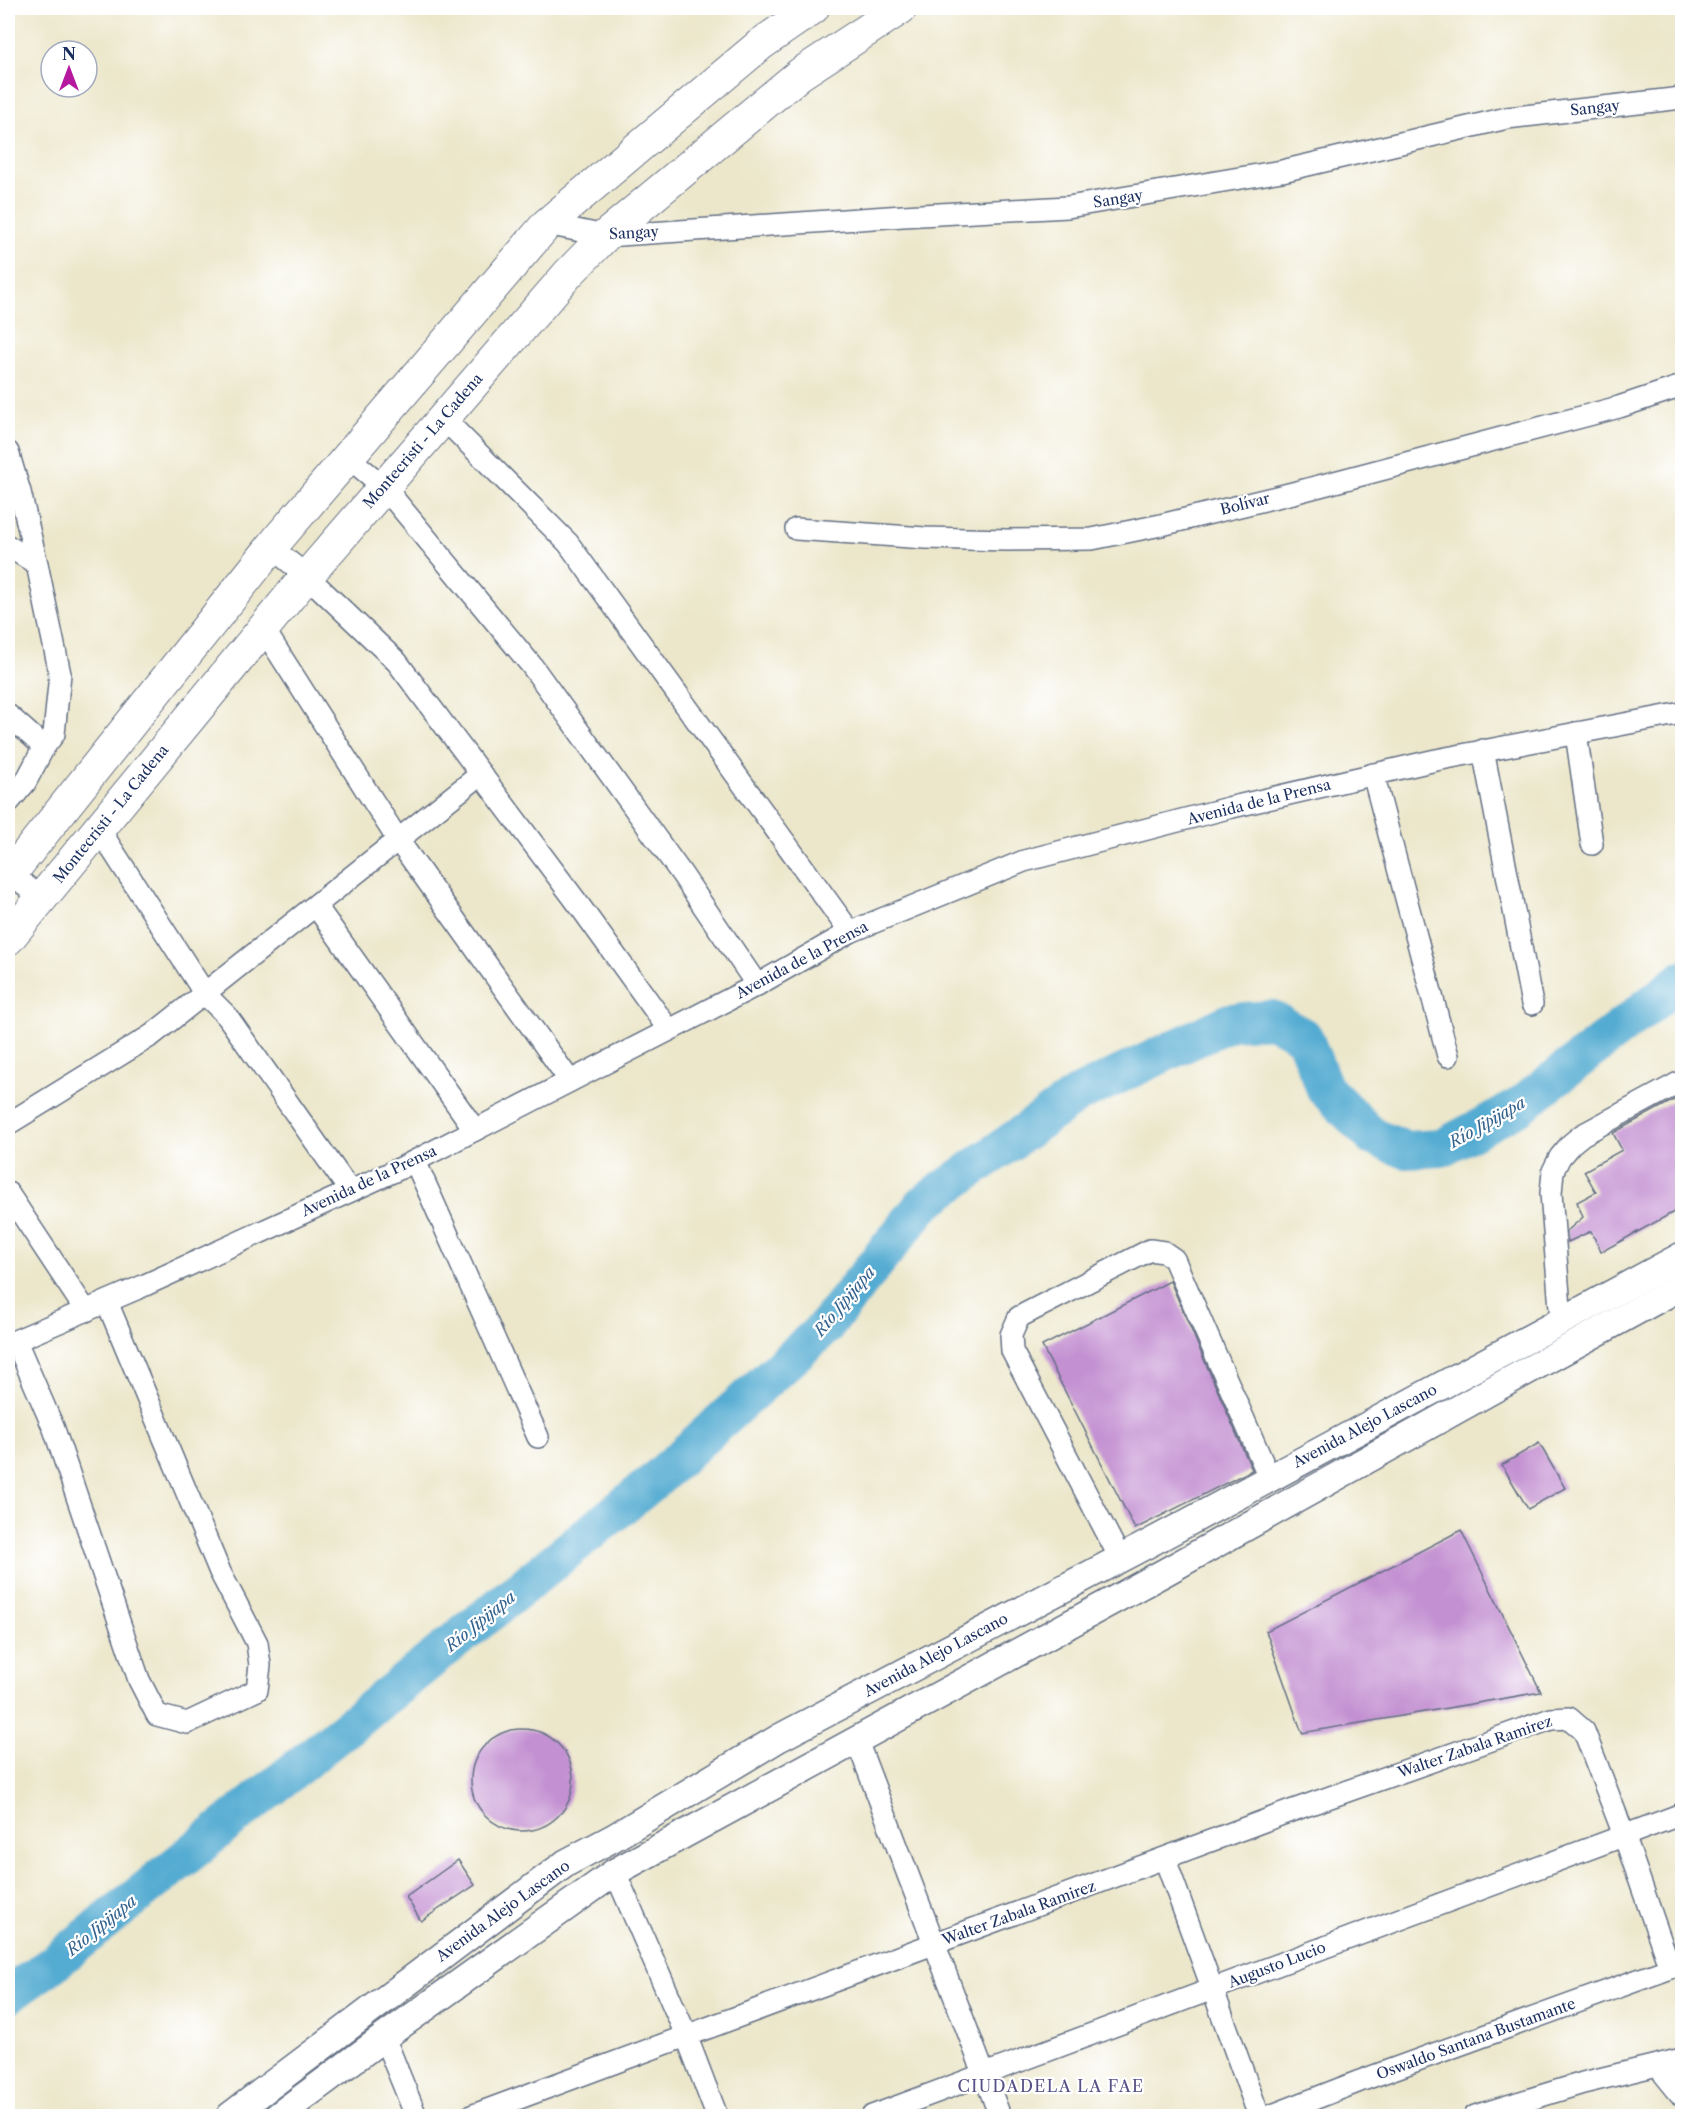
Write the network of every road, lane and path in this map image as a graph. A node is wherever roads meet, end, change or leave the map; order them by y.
1 (813, 8) edge
2 (901, 8) edge
3 (1683, 98) edge
4 (547, 224) junction
5 (605, 236) junction
6 (1683, 386) edge
7 (443, 418) junction
8 (8, 452) edge
9 (349, 458) junction
10 (384, 487) junction
11 (796, 530) dead end
12 (8, 546) edge
13 (272, 548) junction
14 (37, 564) junction
15 (307, 576) junction
16 (263, 628) junction
17 (1683, 713) edge
18 (8, 715) edge
19 (1576, 733) junction
20 (44, 747) junction
21 (1483, 750) junction
22 (481, 774) junction
23 (1373, 774) junction
24 (8, 803) edge
25 (99, 829) junction
26 (398, 840) junction
27 (1592, 844) dead end
28 (8, 874) edge
29 (42, 899) junction
30 (316, 906) junction
31 (850, 932) junction
32 (8, 939) edge
33 (757, 985) junction
34 (205, 994) junction
35 (1532, 1004) dead end
36 (669, 1030) junction
37 (1448, 1056) dead end
38 (570, 1081) junction
39 (1683, 1081) edge
40 (8, 1124) edge
41 (475, 1130) junction
42 (415, 1161) junction
43 (350, 1191) junction
44 (8, 1193) edge
45 (1683, 1256) edge
46 (1683, 1286) edge
47 (107, 1302) junction
48 (86, 1311) junction
49 (1561, 1321) junction
50 (12, 1342) edge
51 (538, 1437) dead end
52 (1269, 1477) junction
53 (1120, 1558) junction
54 (857, 1741) junction
55 (1683, 1814) edge
56 (1624, 1835) junction
57 (1165, 1859) junction
58 (615, 1872) junction
59 (934, 1944) junction
60 (1676, 1966) edge
61 (1212, 1989) junction
62 (686, 2035) junction
63 (384, 2037) junction
64 (1672, 2062) edge
65 (985, 2075) junction
66 (1683, 2096) edge
67 (230, 2116) edge
68 (278, 2116) edge
69 (416, 2116) edge
70 (471, 2116) edge
71 (717, 2116) edge
72 (872, 2116) edge
73 (1000, 2116) edge
74 (1259, 2116) edge
75 (1270, 2116) edge
76 (1481, 2116) edge

1 - 4 highway
2 - 5 highway, Montecristi - La Cadena
3 - 5 street, Sangay
4 - 5 street, Sangay
4 - 9 highway
5 - 7 highway, Montecristi - La Cadena
6 - 11 street, Bolívar
7 - 10 highway, Montecristi - La Cadena
7 - 31 street
8 - 14 street
9 - 10 street
9 - 13 highway
10 - 15 highway, Montecristi - La Cadena
10 - 33 street
12 - 14 street
13 - 15 street
13 - 28 highway
14 - 20 street
15 - 16 highway, Montecristi - La Cadena
15 - 22 street
16 - 25 highway, Montecristi - La Cadena
16 - 26 street
17 - 19 street, Avenida de la Prensa
18 - 20 street
19 - 21 street, Avenida de la Prensa
19 - 27 street
20 - 24 street
21 - 23 street, Avenida de la Prensa
21 - 35 street
22 - 26 street
22 - 36 street
23 - 31 street, Avenida de la Prensa
23 - 37 street
25 - 29 highway, Montecristi - La Cadena
25 - 34 street
26 - 30 street
26 - 38 street
28 - 29 street
29 - 32 highway, Montecristi - La Cadena
30 - 34 street
30 - 41 street
31 - 33 street, Avenida de la Prensa
33 - 36 street, Avenida de la Prensa
34 - 40 street
34 - 43 street
36 - 38 street, Avenida de la Prensa
38 - 41 street, Avenida de la Prensa
39 - 49 street
41 - 42 street, Avenida de la Prensa
42 - 43 street, Avenida de la Prensa
42 - 51 street
43 - 47 street, Avenida de la Prensa
44 - 48 street
45 - 49 main road, Avenida Alejo Lascano
46 - 54 main road, Avenida Alejo Lascano
47 - 48 street, Avenida de la Prensa
47 - 50 street
48 - 50 street, Avenida de la Prensa
49 - 52 main road, Avenida Alejo Lascano
52 - 53 main road, Avenida Alejo Lascano
52 - 53 street
53 - 67 main road, Avenida Alejo Lascano
54 - 58 main road, Avenida Alejo Lascano
54 - 59 street
55 - 56 street, Augusto Lucio
56 - 57 street, Walter Zabala Ramirez
56 - 60 street
56 - 61 street, Augusto Lucio
57 - 59 street, Walter Zabala Ramirez
57 - 61 street
58 - 62 street
58 - 63 main road, Avenida Alejo Lascano
59 - 62 street, Walter Zabala Ramirez
59 - 65 street
60 - 75 street, Oswaldo Santana Bustamante
61 - 65 street, Augusto Lucio
61 - 74 street
62 - 70 street, Walter Zabala Ramirez
62 - 71 street
63 - 68 main road, Avenida Alejo Lascano
63 - 69 street
64 - 66 street
64 - 76 street
65 - 72 street, Augusto Lucio
65 - 73 street

